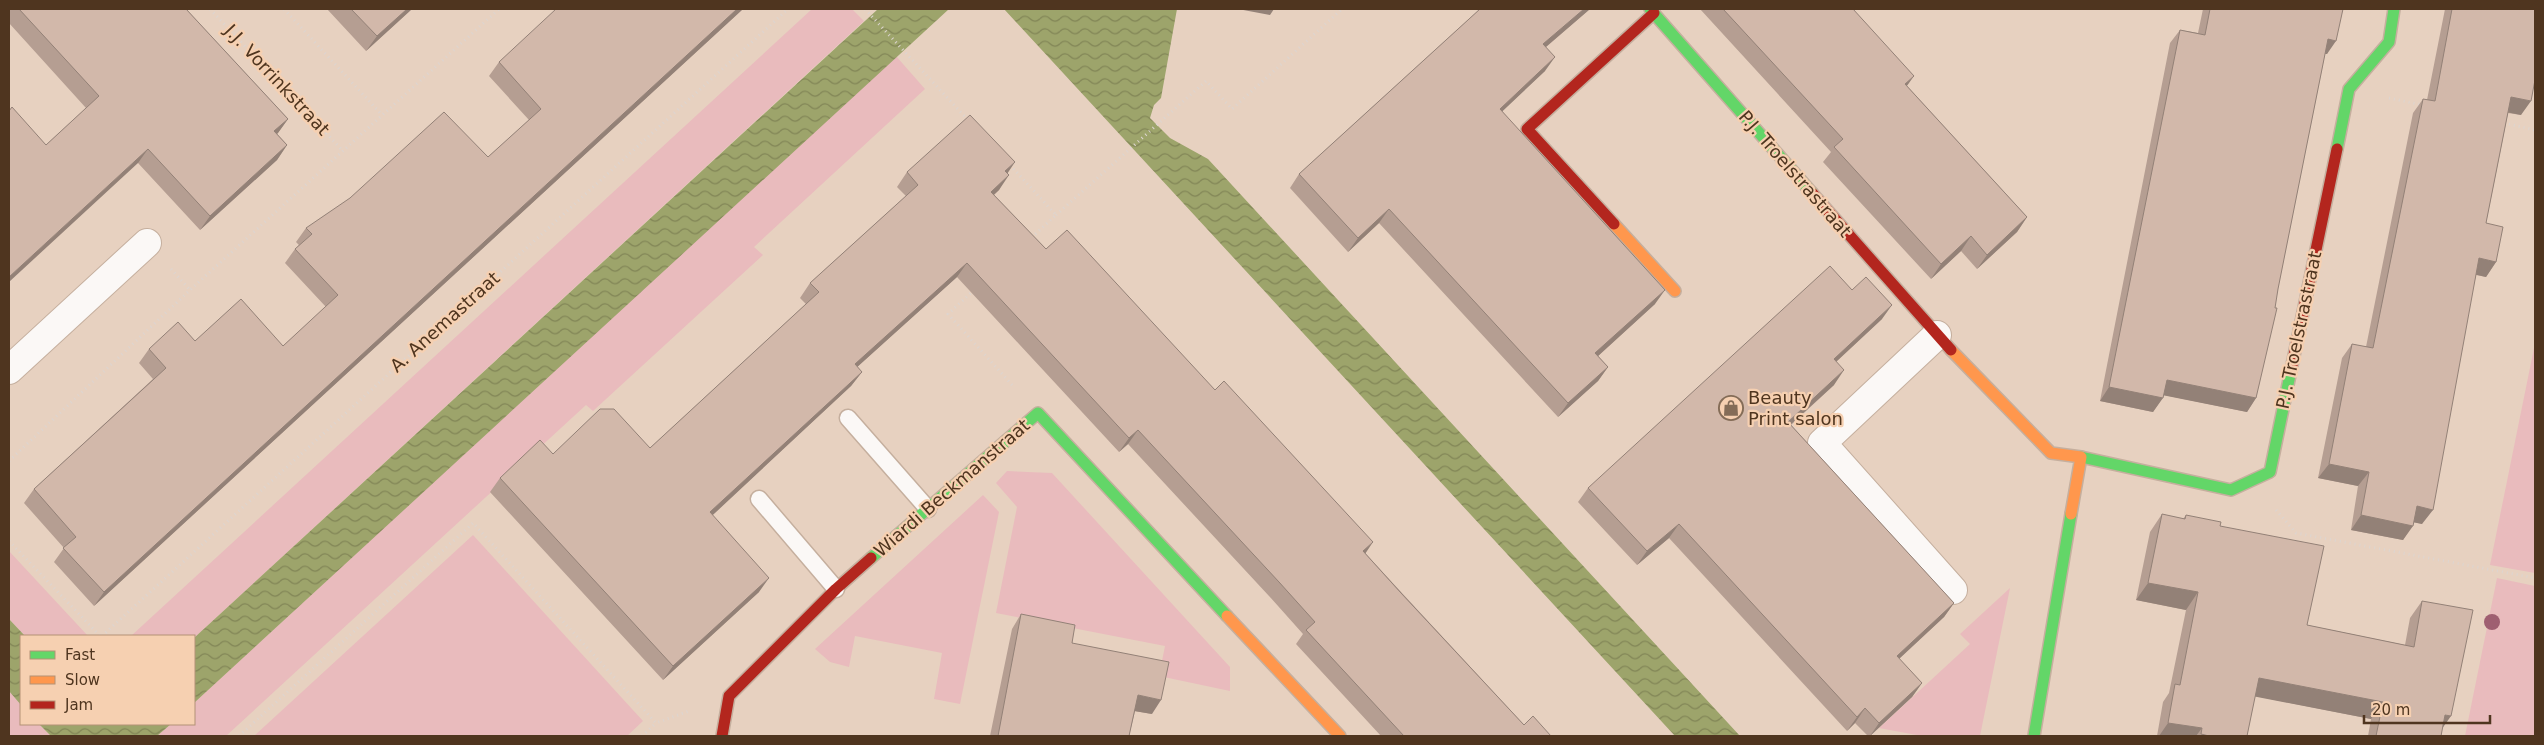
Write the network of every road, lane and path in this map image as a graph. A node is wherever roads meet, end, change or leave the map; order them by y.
1 (210, 9) edge
2 (284, 9) edge
3 (499, 9) edge
4 (788, 9) edge
5 (866, 9) edge
6 (1342, 9) edge
7 (2394, 9) edge
8 (1652, 11) edge
9 (2349, 89) junction
10 (2423, 105) edge
11 (382, 116) junction
12 (969, 121) edge
13 (2498, 122) edge
14 (2535, 130) edge
15 (343, 151) junction
16 (1009, 164) edge
17 (1056, 215) junction
18 (1027, 241) edge
19 (147, 243) dead end
20 (977, 288) edge
21 (1674, 291) dead end
22 (1937, 335) junction
23 (9, 370) edge
24 (1038, 413) junction
25 (848, 418) dead end
26 (2081, 457) junction
27 (9, 461) edge
28 (2250, 481) junction
29 (758, 499) dead end
30 (928, 509) junction
31 (9, 541) edge
32 (2535, 578) edge
33 (836, 589) junction
34 (1953, 590) dead end
35 (100, 635) edge
36 (102, 635) edge
37 (729, 696) junction
38 (656, 723) junction
39 (239, 736) edge
40 (642, 736) edge
41 (722, 736) edge
42 (1340, 736) edge
43 (2034, 736) edge

1 - 15 path, J.J. Vorrinkstraat
2 - 11 path
3 - 11 path
4 - 36 path, A. Anemastraat
5 - 12 path
6 - 17 path
7 - 9 street, P.J. Troelstrastraat
8 - 21 street, P.J. Troelstrastraat
8 - 22 street, P.J. Troelstrastraat
9 - 10 path
9 - 28 street, P.J. Troelstrastraat
11 - 15 path
13 - 14 path
15 - 27 path
16 - 17 path
17 - 18 path
19 - 23 street
20 - 24 path
22 - 26 street, P.J. Troelstrastraat
22 - 34 street
24 - 30 street, Wiardi Beckmanstraat
24 - 42 street, Wiardi Beckmanstraat
25 - 30 lane
26 - 28 street, P.J. Troelstrastraat
26 - 43 street
28 - 32 path
29 - 33 lane
30 - 33 street, Wiardi Beckmanstraat
31 - 35 path, A. Anemastraat
33 - 37 street, Wiardi Beckmanstraat
37 - 38 path
37 - 41 street
38 - 39 path
38 - 40 path

